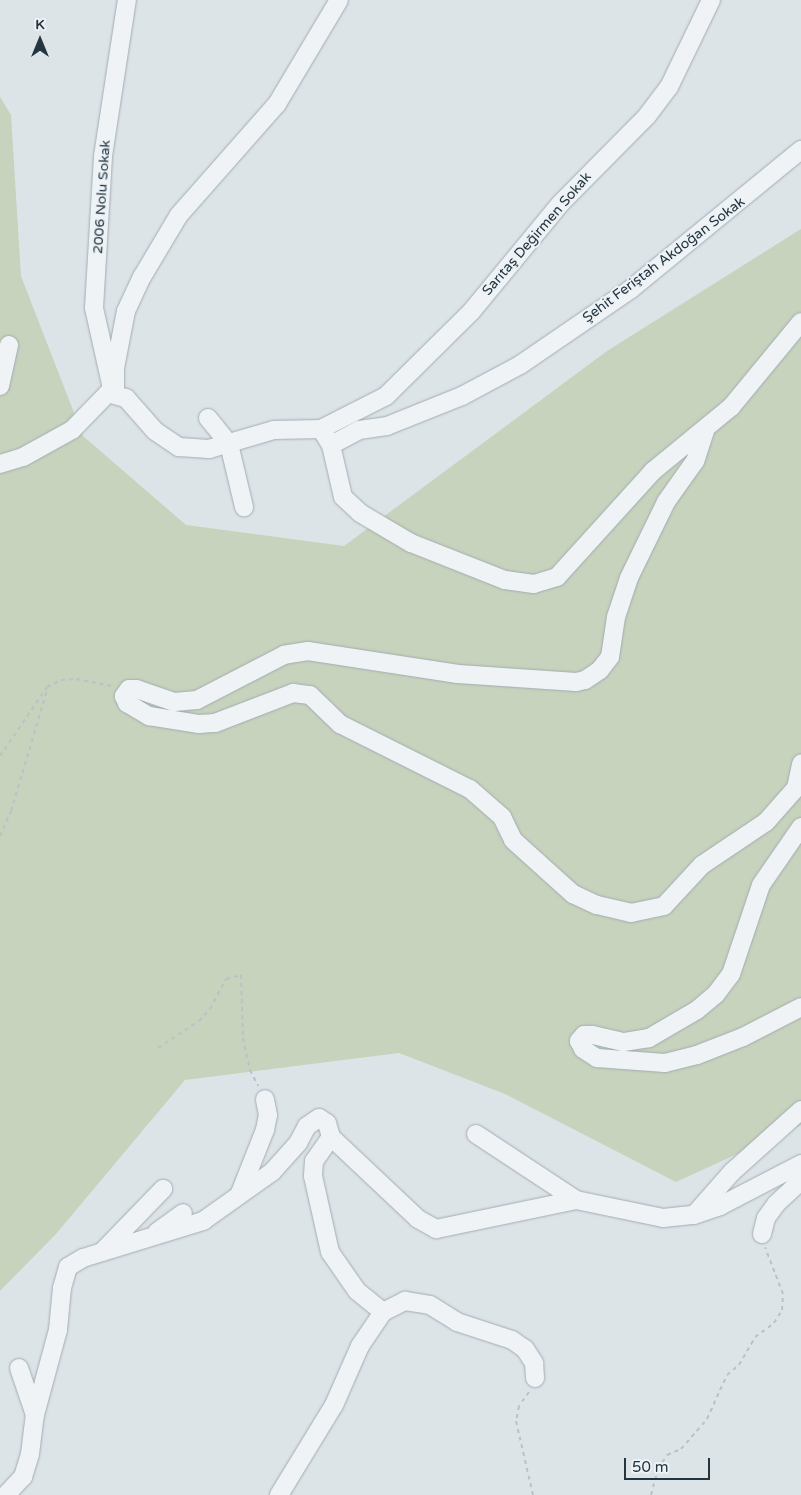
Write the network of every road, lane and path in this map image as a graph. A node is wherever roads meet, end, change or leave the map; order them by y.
1 (127, 0) edge
2 (339, 0) edge
3 (711, 0) edge
4 (801, 150) edge
5 (801, 322) edge
6 (9, 345) dead end
7 (0, 386) edge
8 (115, 393) junction
9 (208, 418) dead end
10 (706, 428) junction
11 (321, 429) junction
12 (229, 444) junction
13 (331, 446) junction
14 (0, 464) edge
15 (244, 507) dead end
16 (47, 687) junction
17 (129, 689) junction
18 (0, 756) edge
19 (801, 764) edge
20 (801, 827) edge
21 (0, 836) edge
22 (801, 1007) edge
23 (158, 1048) dead end
24 (265, 1099) joint
25 (801, 1110) edge
26 (476, 1134) dead end
27 (331, 1137) junction
28 (801, 1164) edge
29 (801, 1182) edge
30 (163, 1190) dead end
31 (239, 1196) junction
32 (576, 1200) junction
33 (182, 1213) dead end
34 (694, 1215) junction
35 (762, 1234) joint
36 (147, 1240) junction
37 (101, 1252) junction
38 (383, 1312) junction
39 (19, 1368) dead end
40 (535, 1378) joint
41 (35, 1416) junction
42 (6, 1495) edge
43 (279, 1495) edge
44 (533, 1495) edge
45 (651, 1495) edge

1 - 8 street, 2006 Nolu Sokak
2 - 8 street
3 - 11 street, Sarıtaş Değirmen Sokak
4 - 13 street, Şehit Feriştah Akdoğan Sokak
5 - 10 street
6 - 7 street
8 - 12 street
8 - 14 street
9 - 12 street
10 - 13 street
10 - 17 street
11 - 12 street
11 - 13 street
12 - 15 street
16 - 17 path
16 - 18 path
16 - 21 path
17 - 19 street
20 - 22 street
23 - 24 path
24 - 31 street
25 - 34 street
26 - 32 street
27 - 31 street
27 - 32 street
27 - 38 street
28 - 34 street
29 - 35 street
30 - 37 street
31 - 36 street
32 - 34 street
33 - 36 street
35 - 45 path
36 - 37 street
37 - 41 street
38 - 40 street
38 - 43 street
39 - 41 street
40 - 44 path
41 - 42 street

